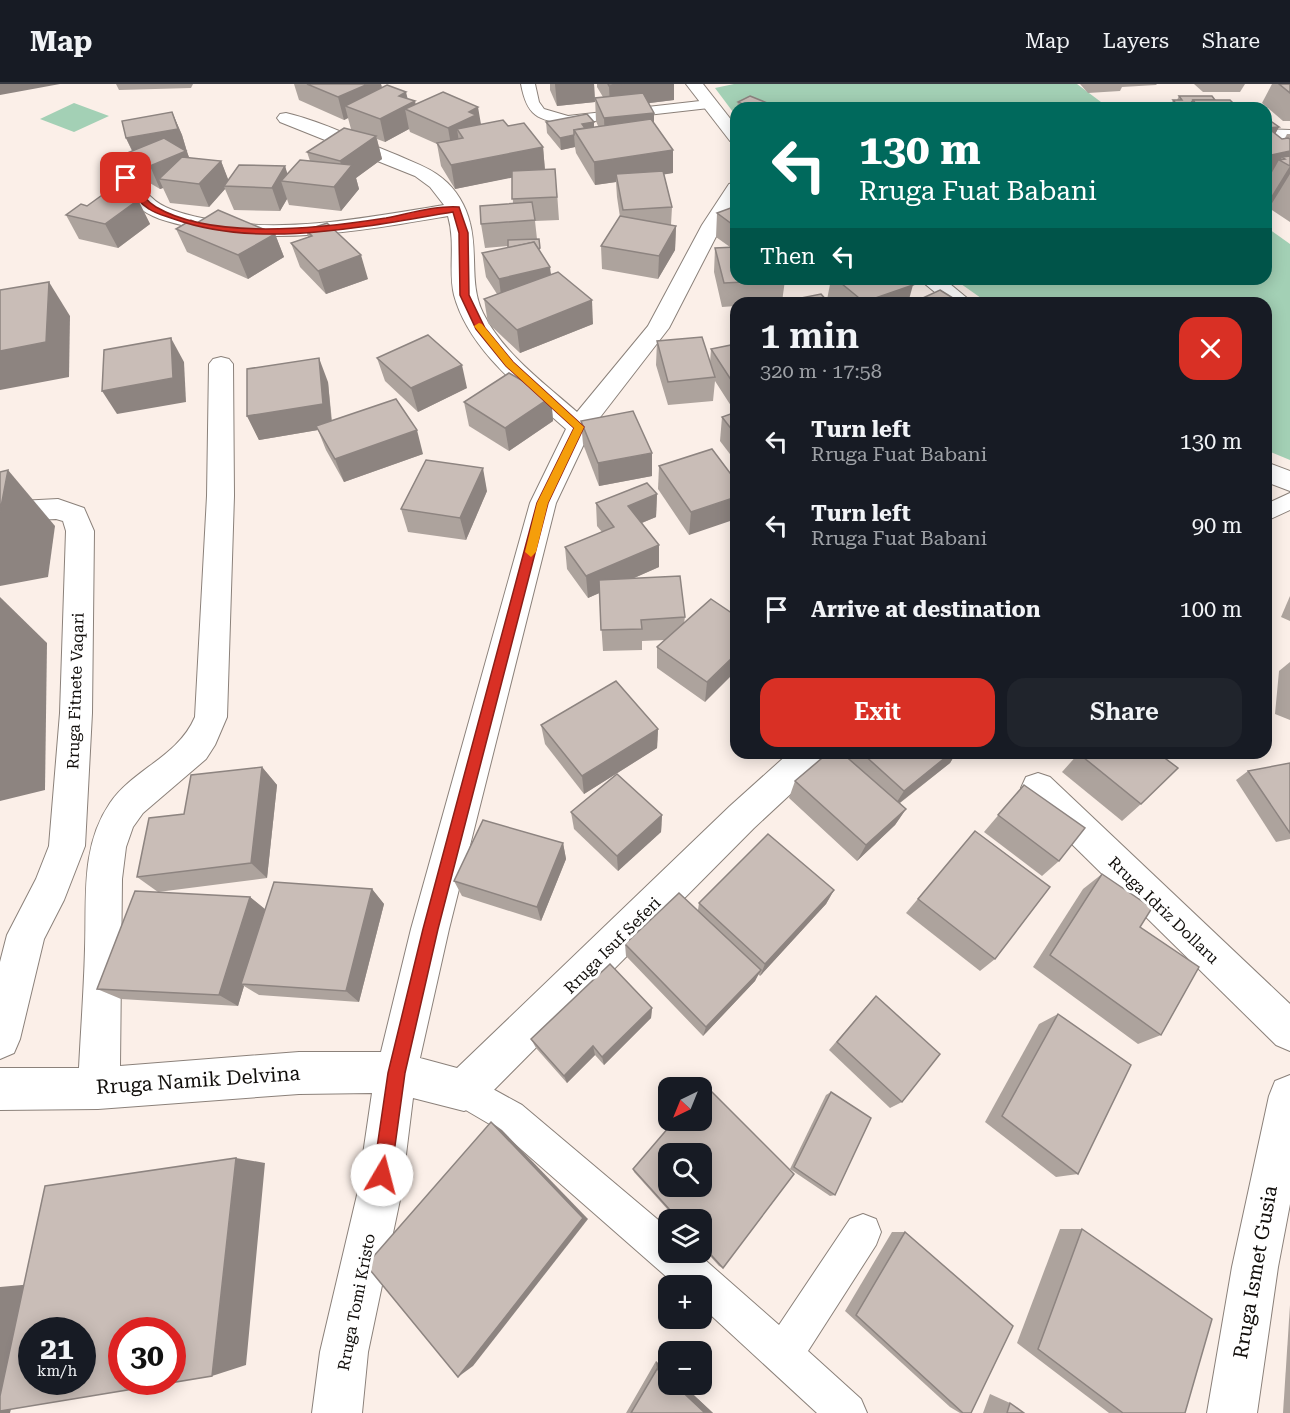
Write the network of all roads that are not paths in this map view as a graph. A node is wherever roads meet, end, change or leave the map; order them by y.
1 (528, 84) edge
2 (694, 84) edge
3 (709, 104) junction
4 (286, 118) dead end
5 (730, 130) edge
6 (1272, 134) edge
7 (1290, 135) edge
8 (119, 158) dead end
9 (730, 197) edge
10 (456, 209) junction
11 (938, 285) edge
12 (954, 297) edge
13 (221, 364) dead end
14 (579, 427) junction
15 (1272, 474) edge
16 (1290, 483) edge
17 (1290, 501) edge
18 (1272, 510) edge
19 (0, 512) edge
20 (806, 759) edge
21 (1038, 788) dead end
22 (13, 940) edge
23 (1290, 1031) edge
24 (0, 1039) edge
25 (396, 1073) junction
26 (98, 1088) junction
27 (0, 1089) edge
28 (464, 1090) junction
29 (1290, 1096) edge
30 (863, 1232) dead end
31 (783, 1354) junction
32 (337, 1413) edge
33 (848, 1413) edge
34 (1232, 1413) edge

1 - 3 lane
2 - 3 street
3 - 5 street
4 - 10 street
6 - 7 street
8 - 10 street
9 - 14 street, Rruga Tomi Kristo
10 - 14 street
11 - 12 street
13 - 26 street
14 - 25 street, Rruga Tomi Kristo
15 - 16 street
17 - 18 lane
19 - 22 street, Rruga Fitnete Vaqari
20 - 28 street, Rruga Isuf Seferi
21 - 23 street, Rruga Idriz Dollaru
22 - 24 street, Rruga Fitnete Vaqari
25 - 26 street, Rruga Namik Delvina
25 - 28 street
25 - 32 street, Rruga Tomi Kristo
26 - 27 street, Rruga Namik Delvina
28 - 31 lane
29 - 34 street, Rruga Ismet Gusia
30 - 31 lane
31 - 33 lane

